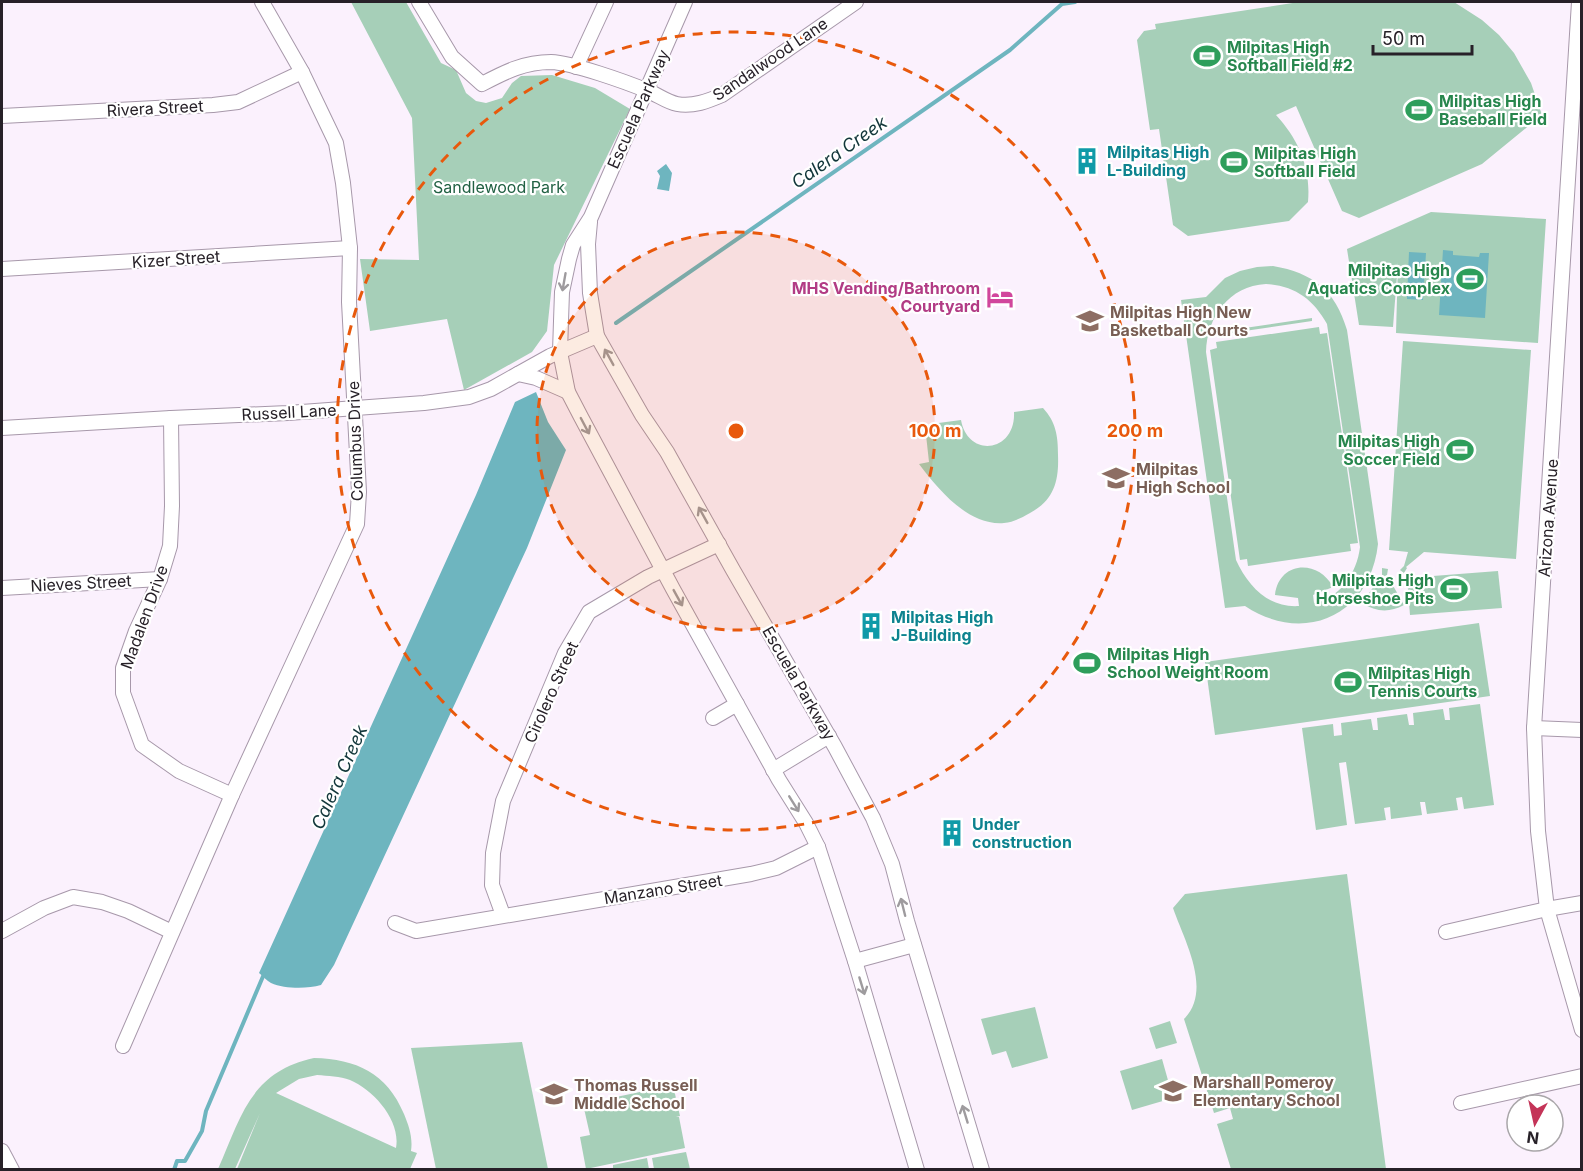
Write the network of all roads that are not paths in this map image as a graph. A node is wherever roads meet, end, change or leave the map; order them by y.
1 (262, 2) edge
2 (419, 2) edge
3 (606, 2) edge
4 (685, 2) edge
5 (856, 2) edge
6 (1579, 2) edge
7 (1579, 37) edge
8 (576, 67) junction
9 (302, 72) junction
10 (647, 91) junction
11 (2, 116) edge
12 (1575, 199) edge
13 (591, 217) junction
14 (350, 248) junction
15 (2, 269) edge
16 (597, 336) junction
17 (560, 352) junction
18 (518, 374) junction
19 (568, 392) junction
20 (355, 408) junction
21 (171, 417) junction
22 (2, 428) edge
23 (719, 544) junction
24 (663, 572) junction
25 (160, 579) junction
26 (2, 588) edge
27 (737, 704) junction
28 (713, 718) dead end
29 (1534, 728) junction
30 (1581, 730) edge
31 (829, 736) junction
32 (774, 770) junction
33 (232, 795) junction
34 (818, 847) junction
35 (1581, 903) edge
36 (1547, 909) junction
37 (503, 915) junction
38 (395, 922) dead end
39 (2, 931) edge
40 (172, 932) junction
41 (1446, 932) dead end
42 (914, 945) junction
43 (855, 961) junction
44 (1581, 1030) edge
45 (123, 1046) dead end
46 (1581, 1076) edge
47 (1461, 1103) dead end
48 (2, 1151) edge
49 (982, 1169) edge
50 (12, 1170) edge
51 (917, 1170) edge

1 - 9 street, Columbus Drive
2 - 8 street, Sandalwood Lane
3 - 8 street
4 - 10 street, Escuela Parkway
5 - 10 street, Sandalwood Lane
6 - 7 street, Arizona Avenue
7 - 12 street, Arizona Avenue
8 - 10 street, Sandalwood Lane
9 - 11 street, Rivera Street
9 - 14 street, Columbus Drive
10 - 13 street, Escuela Parkway
12 - 29 street, Arizona Avenue
13 - 16 street, Escuela Parkway
13 -> 17 street, Escuela Parkway
14 - 15 street, Kizer Street
14 - 20 street, Columbus Drive
16 - 17 street, Russell Lane
23 -> 16 street, Escuela Parkway
17 - 18 street, Russell Lane
17 - 19 street, Escuela Parkway
18 - 19 street
18 - 20 street, Russell Lane
19 -> 24 street, Escuela Parkway
20 - 21 street, Russell Lane
20 - 33 street, Columbus Drive
21 - 22 street, Russell Lane
21 - 25 street, Madalen Drive
23 - 24 street, Cirolero Street
23 - 31 street, Escuela Parkway
24 -> 27 street, Escuela Parkway
24 - 37 street, Cirolero Street
25 - 26 street, Nieves Street
25 - 33 street, Madalen Drive
27 - 28 street
27 - 32 street, Escuela Parkway
29 - 30 street
29 - 36 street, Arizona Avenue
31 - 32 street
42 -> 31 street, Escuela Parkway
32 -> 34 street, Escuela Parkway
33 - 40 street, Columbus Drive
34 - 37 street, Manzano Street
34 - 43 street, Escuela Parkway
35 - 36 street
36 - 41 street
36 - 44 street, Arizona Avenue
37 - 38 street, Manzano Street
39 - 40 street
40 - 45 street, Columbus Drive
42 - 43 street
49 -> 42 street, Escuela Parkway
43 -> 51 street, Escuela Parkway
46 - 47 street
48 - 50 street

